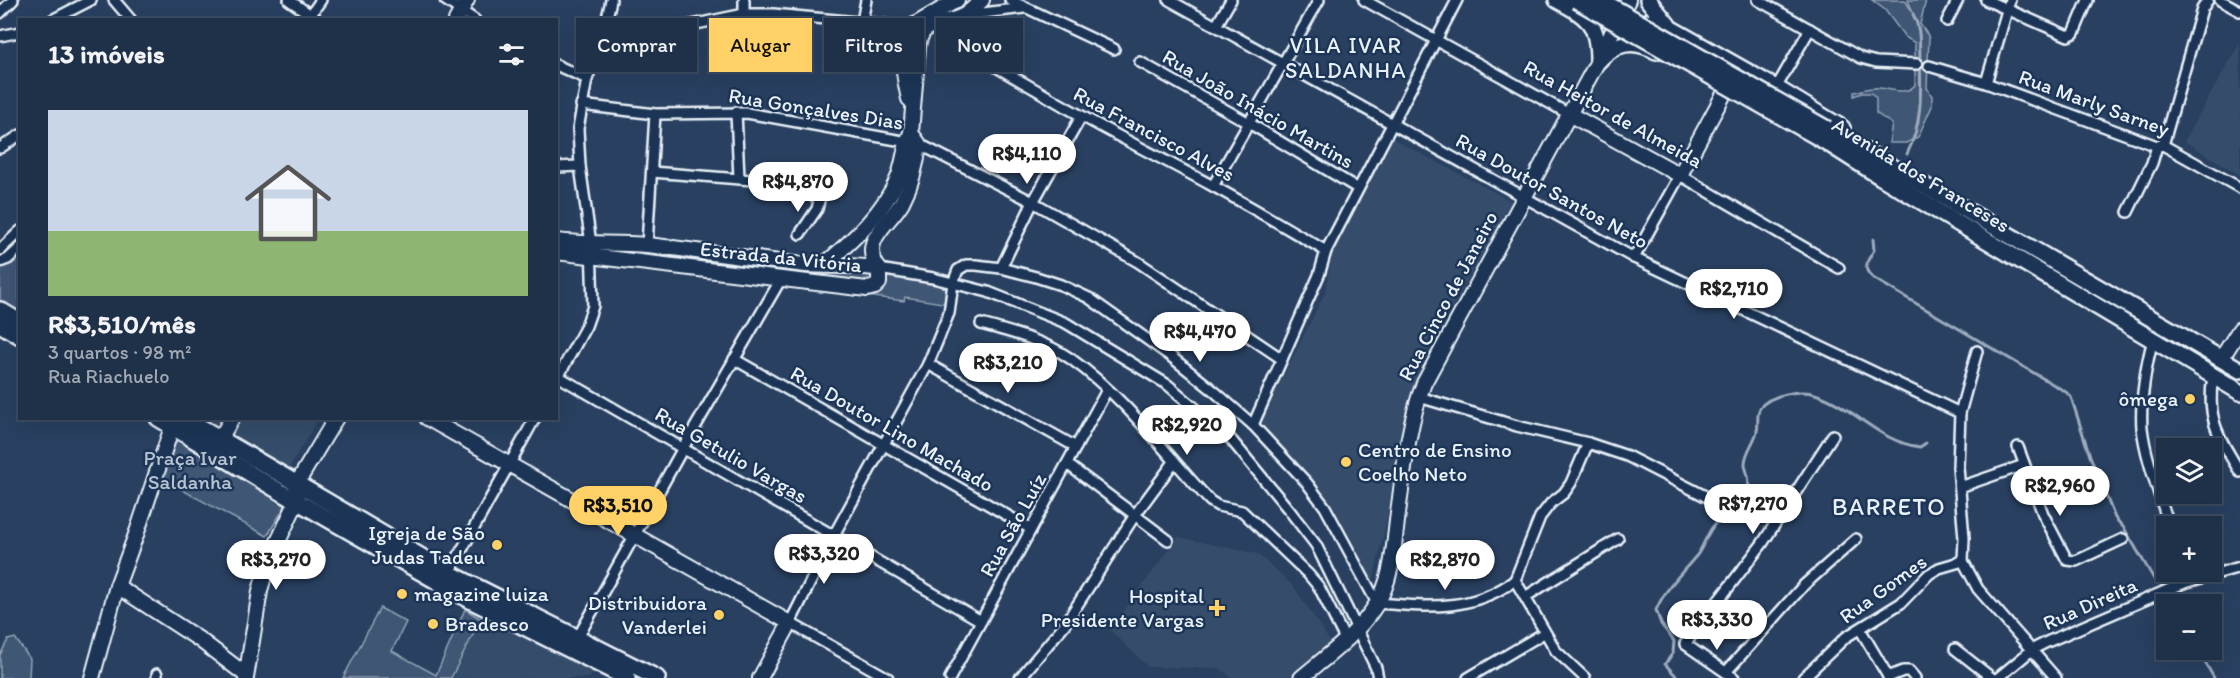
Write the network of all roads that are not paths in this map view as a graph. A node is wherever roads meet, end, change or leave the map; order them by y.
1 (13, 0) edge
2 (92, 0) edge
3 (114, 0) edge
4 (288, 0) edge
5 (321, 0) edge
6 (445, 0) edge
7 (611, 0) edge
8 (744, 0) edge
9 (867, 0) edge
10 (957, 0) edge
11 (982, 0) edge
12 (1010, 0) edge
13 (1169, 0) edge
14 (1231, 0) edge
15 (1319, 0) edge
16 (1364, 0) edge
17 (1457, 0) edge
18 (1557, 0) edge
19 (1613, 0) edge
20 (1628, 0) edge
21 (1648, 0) edge
22 (1758, 0) edge
23 (1958, 0) edge
24 (1986, 0) edge
25 (2088, 0) edge
26 (2208, 0) edge
27 (2220, 0) edge
28 (1600, 3) edge
29 (2008, 4) edge
30 (1575, 5) edge
31 (1024, 8) junction
32 (461, 10) edge
33 (2240, 11) edge
34 (0, 13) edge
35 (744, 14) junction
36 (964, 15) junction
37 (56, 18) edge
38 (129, 18) edge
39 (312, 18) edge
40 (607, 18) edge
41 (863, 18) edge
42 (824, 19) edge
43 (1947, 21) dead end
44 (932, 23) junction
45 (697, 24) edge
46 (924, 25) edge
47 (1216, 26) junction
48 (1672, 29) junction
49 (1810, 29) junction
50 (18, 32) edge
51 (0, 36) edge
52 (1436, 40) junction
53 (1647, 46) junction
54 (1114, 49) dead end
55 (1598, 61) junction
56 (1140, 62) dead end
57 (1282, 64) junction
58 (1917, 64) dead end
59 (558, 65) edge
60 (1929, 66) dead end
61 (590, 72) edge
62 (904, 72) edge
63 (587, 79) junction
64 (1986, 83) junction
65 (1776, 88) junction
66 (1725, 92) junction
67 (581, 105) junction
68 (912, 110) junction
69 (736, 112) junction
70 (655, 114) junction
71 (1569, 114) junction
72 (1082, 117) junction
73 (1249, 123) junction
74 (1391, 123) junction
75 (1825, 134) junction
76 (18, 136) edge
77 (913, 139) junction
78 (2160, 146) junction
79 (0, 148) edge
80 (580, 166) junction
81 (558, 167) edge
82 (652, 172) junction
83 (1903, 172) junction
84 (1680, 175) junction
85 (1881, 177) junction
86 (739, 178) junction
87 (1213, 186) junction
88 (1357, 188) junction
89 (2240, 188) edge
90 (1524, 196) junction
91 (1033, 202) junction
92 (2128, 212) dead end
93 (18, 233) edge
94 (800, 234) dead end
95 (558, 242) edge
96 (647, 245) junction
97 (0, 250) edge
98 (18, 250) edge
99 (591, 250) junction
100 (1326, 251) junction
101 (558, 252) edge
102 (1634, 258) junction
103 (0, 262) edge
104 (825, 264) junction
105 (1001, 268) junction
106 (1839, 268) dead end
107 (879, 269) junction
108 (781, 279) junction
109 (953, 283) junction
110 (0, 310) edge
111 (18, 321) edge
112 (0, 324) edge
113 (981, 324) dead end
114 (2240, 329) edge
115 (18, 335) edge
116 (2153, 340) junction
117 (1977, 351) dead end
118 (734, 359) junction
119 (1281, 359) junction
120 (2221, 359) junction
121 (928, 364) junction
122 (2240, 370) edge
123 (558, 375) edge
124 (2213, 376) junction
125 (558, 378) edge
126 (1107, 390) junction
127 (2240, 392) edge
128 (1419, 397) junction
129 (1960, 413) junction
130 (231, 420) edge
131 (335, 420) edge
132 (431, 420) edge
133 (534, 420) edge
134 (178, 423) edge
135 (1253, 425) junction
136 (1833, 435) dead end
137 (220, 439) junction
138 (1588, 443) junction
139 (885, 445) junction
140 (1076, 447) junction
141 (2018, 447) dead end
142 (683, 448) junction
143 (1174, 462) junction
144 (1066, 464) junction
145 (509, 465) junction
146 (2024, 465) junction
147 (2240, 472) edge
148 (296, 485) junction
149 (1960, 488) junction
150 (1709, 498) dead end
151 (297, 501) junction
152 (1135, 515) junction
153 (2166, 516) edge
154 (1031, 530) junction
155 (635, 534) junction
156 (834, 535) junction
157 (1618, 539) dead end
158 (1856, 539) dead end
159 (2123, 539) dead end
160 (1168, 540) dead end
161 (1963, 561) junction
162 (2240, 567) edge
163 (449, 573) junction
164 (1515, 580) junction
165 (2184, 583) joint
166 (117, 586) junction
167 (1524, 597) junction
168 (1377, 603) junction
169 (981, 621) junction
170 (790, 623) junction
171 (1860, 629) junction
172 (1356, 630) junction
173 (1544, 633) junction
174 (577, 639) junction
175 (1346, 641) junction
176 (1955, 649) dead end
177 (2033, 649) junction
178 (1726, 672) junction
179 (246, 676) edge
180 (1889, 677) edge
181 (92, 678) edge
182 (627, 678) edge
183 (657, 678) edge
184 (760, 678) edge
185 (888, 678) edge
186 (950, 678) edge
187 (1020, 678) edge
188 (1301, 678) edge
189 (1378, 678) edge
190 (1468, 678) edge
191 (1585, 678) edge
192 (1734, 678) edge
193 (1803, 678) edge
194 (1916, 678) edge
195 (1992, 678) edge
196 (1998, 678) edge
197 (2056, 678) edge

1 - 34 street
2 - 37 street
3 - 38 street
4 - 39 street
5 - 39 street
6 - 32 street
7 - 40 street
8 - 35 street
9 - 41 street
10 - 44 street
11 - 36 street
12 - 31 street
13 - 47 street, Rua Doutor Santos Neto
14 - 47 street
15 - 57 street
16 - 52 street, Rua Heitor de Almeida
17 - 52 street
18 - 30 main road, Avenida dos Franceses
19 - 28 main road
20 - 55 street, Rua Cinco de Janeiro
21 - 48 main road
22 - 49 street
23 - 43 street
24 - 29 street
25 - 29 street
26 - 78 street
27 - 33 street
28 - 30 main road
28 - 75 main road, Avenida dos Franceses, bridge
29 - 64 street
30 - 55 main road
30 - 75 main road, Avenida dos Franceses, bridge
31 - 36 street
31 - 54 street
35 - 42 street
35 - 45 street
36 - 44 street
44 - 46 street
44 - 68 street
44 - 72 street, Rua Francisco Alves
47 - 57 street, Rua Doutor Santos Neto
48 - 53 main road
48 - 65 main road
49 - 58 street
49 - 65 street
50 - 51 street
52 - 71 street, Rua Heitor de Almeida
52 - 74 street
53 - 55 main road
53 - 66 main road
55 - 71 street, Rua Cinco de Janeiro
56 - 73 street, Rua João Inácio Martins
57 - 73 street
57 - 74 street, Rua Doutor Santos Neto
59 - 63 street
60 - 64 street, Rua Marly Sarney
61 - 63 street
62 - 68 street
63 - 67 street
64 - 78 street, Rua Marly Sarney
65 - 83 main road
66 - 84 street
66 - 85 main road
67 - 70 street, Rua Gonçalves Dias
67 - 80 street
68 - 77 street
69 - 70 street, Rua Gonçalves Dias
69 - 77 street, Rua Gonçalves Dias
69 - 86 street
70 - 82 street
71 - 84 street, Rua Heitor de Almeida
71 - 90 street, Rua Cinco de Janeiro
72 - 87 street, Rua Francisco Alves
72 - 91 street
73 - 87 street
73 - 88 street, Rua João Inácio Martins
74 - 88 street
74 - 90 street, Rua Doutor Santos Neto
75 - 83 main road, Avenida dos Franceses
75 - 85 main road, Avenida dos Franceses
76 - 79 street
77 - 91 street, Rua Gonçalves Dias
77 - 104 street
77 - 107 street
78 - 89 street, Rua Marly Sarney
78 - 92 street
80 - 81 street
80 - 99 street
82 - 86 street
82 - 96 street
83 - 120 main road, Avenida dos Franceses
84 - 102 street
84 - 106 street, Rua Heitor de Almeida
85 - 116 main road, Avenida dos Franceses
86 - 94 street
87 - 100 street, Rua Francisco Alves
88 - 100 street
90 - 102 street, Rua Doutor Santos Neto
90 - 128 street, Rua Cinco de Janeiro
91 - 105 street
91 - 119 street, Rua Gonçalves Dias
93 - 97 street
95 - 99 street, Estrada da Vitória
96 - 99 street, Estrada da Vitória
96 - 104 street, Estrada da Vitória
98 - 103 street
99 - 101 street, Estrada da Vitória
99 - 108 street, Estrada da Vitória
99 - 123 street
100 - 119 street
102 - 129 street, Rua Doutor Santos Neto
104 - 107 street, Estrada da Vitória
105 - 109 street
105 - 135 street
107 - 108 street, Estrada da Vitória
107 - 109 street
108 - 118 street
109 - 121 street
109 - 172 street
110 - 111 main road
112 - 115 main road
113 - 126 street
114 - 120 street
116 - 124 main road, Avenida dos Franceses
116 - 153 street
117 - 129 street
118 - 139 street, Rua Doutor Lino Machado
118 - 142 street
119 - 135 street
120 - 122 main road, Avenida dos Franceses
121 - 139 street
121 - 140 street
124 - 127 main road, Avenida dos Franceses
124 - 147 street
125 - 142 street, Rua Getulio Vargas
126 - 140 street, Rua São Luíz
126 - 143 street
128 - 138 street
128 - 168 street, Rua Cinco de Janeiro
129 - 149 street
130 - 137 street
131 - 148 street
132 - 145 street
133 - 145 street
134 - 137 main road
134 - 151 main road
134 - 166 street
135 - 168 street
136 - 178 street
137 - 148 main road
138 - 150 street
138 - 164 street
139 - 154 street, Rua Doutor Lino Machado
139 - 156 street
140 - 144 street, Rua São Luíz
141 - 146 street
142 - 155 street
142 - 156 street, Rua Getulio Vargas
143 - 152 street
143 - 175 street
144 - 152 street
144 - 154 street, Rua São Luíz
145 - 155 street
145 - 163 street
146 - 149 street
146 - 159 street
148 - 151 street
148 - 163 main road
149 - 161 street
151 - 179 street
151 - 182 main road
152 - 160 street
152 - 187 street
154 - 169 street, Rua São Luíz
155 - 170 street
155 - 174 street
156 - 169 street, Rua Getulio Vargas
156 - 170 street
157 - 167 street
158 - 178 street
161 - 171 street, Rua Gomes
161 - 177 street
162 - 165 street, Rua Direita
163 - 174 main road
164 - 167 street
164 - 168 street
165 - 177 street, Rua Direita
166 - 179 street
166 - 181 street
167 - 173 street
168 - 172 street, Rua Cinco de Janeiro
169 - 186 street, Rua São Luíz
170 - 184 street
170 - 185 street
171 - 180 street
171 - 193 street, Rua Gomes
172 - 175 street, Rua Cinco de Janeiro
172 - 189 street
173 - 190 street
173 - 191 street
174 - 183 main road
175 - 188 street, Rua Cinco de Janeiro
176 - 195 street
177 - 196 street, Rua Direita
177 - 197 street
178 - 192 street
180 - 194 street

